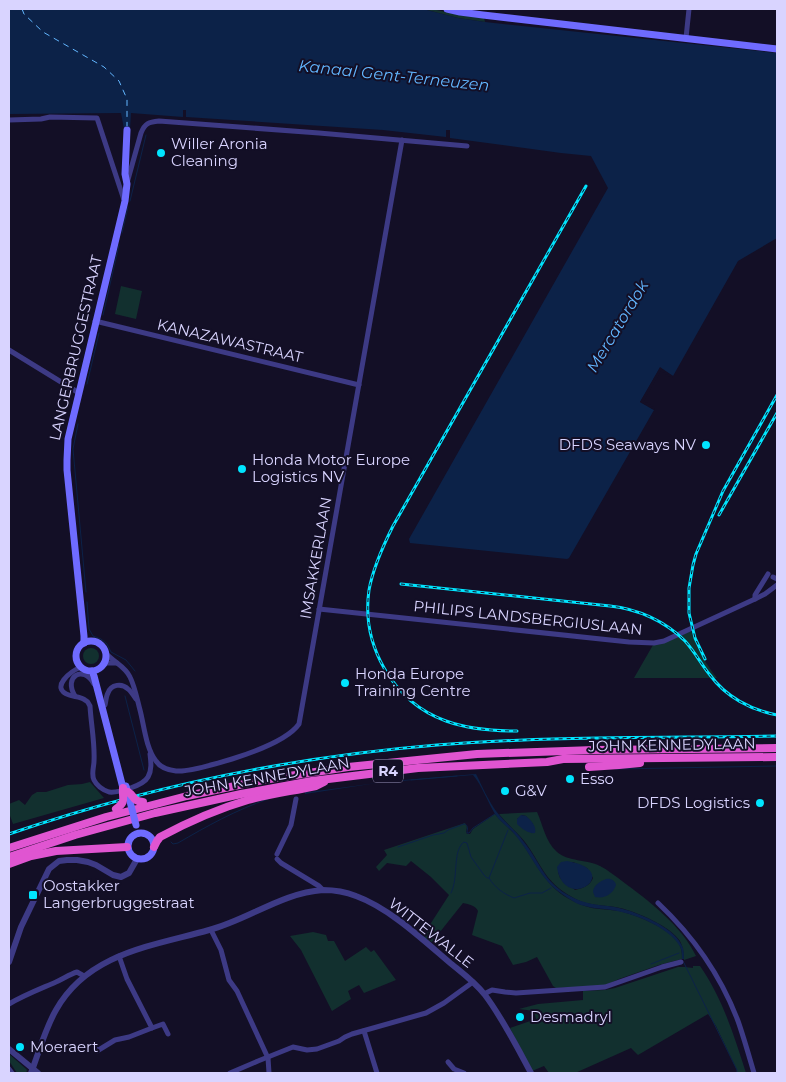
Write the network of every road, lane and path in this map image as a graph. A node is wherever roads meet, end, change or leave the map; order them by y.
1 (448, 9) edge
2 (689, 9) edge
3 (686, 38) junction
4 (777, 48) edge
5 (9, 120) edge
6 (127, 130) dead end
7 (402, 140) junction
8 (467, 146) dead end
9 (127, 184) junction
10 (125, 200) junction
11 (95, 321) junction
12 (9, 350) edge
13 (359, 385) junction
14 (79, 393) junction
15 (773, 577) edge
16 (777, 585) edge
17 (755, 599) junction
18 (319, 609) junction
19 (82, 622) junction
20 (93, 641) junction
21 (84, 643) junction
22 (106, 653) junction
23 (117, 664) junction
24 (81, 667) junction
25 (98, 668) junction
26 (98, 691) junction
27 (75, 696) junction
28 (137, 700) junction
29 (105, 705) junction
30 (777, 748) edge
31 (150, 750) junction
32 (777, 759) edge
33 (642, 762) junction
34 (348, 767) junction
35 (589, 767) dead end
36 (324, 782) junction
37 (125, 788) junction
38 (302, 789) junction
39 (288, 792) junction
40 (296, 799) junction
41 (137, 834) junction
42 (9, 843) edge
43 (127, 847) junction
44 (154, 847) junction
45 (9, 848) edge
46 (9, 858) edge
47 (137, 859) junction
48 (9, 864) edge
49 (323, 890) junction
50 (658, 902) dead end
51 (211, 930) junction
52 (119, 956) junction
53 (9, 962) edge
54 (681, 962) dead end
55 (84, 976) junction
56 (473, 982) junction
57 (484, 994) junction
58 (9, 1004) edge
59 (152, 1028) junction
60 (364, 1031) junction
61 (168, 1034) dead end
62 (93, 1044) dead end
63 (9, 1049) edge
64 (97, 1050) junction
65 (100, 1057) dead end
66 (268, 1058) junction
67 (448, 1062) dead end
68 (9, 1069) edge
69 (240, 1071) edge
70 (34, 1072) edge
71 (12, 1073) edge
72 (230, 1073) edge
73 (270, 1073) edge
74 (377, 1073) edge
75 (464, 1073) edge
76 (531, 1073) edge
77 (754, 1073) edge

1 - 3 main road
2 - 3 street
3 - 4 main road
5 - 10 street
6 - 9 main road
7 - 8 street, LANGERBRUGGESTRAAT
7 - 9 street, LANGERBRUGGESTRAAT
7 - 13 street, IMSAKKERLAAN
9 - 10 main road, LANGERBRUGGESTRAAT
10 - 11 main road, LANGERBRUGGESTRAAT
11 - 13 street, KANAZAWASTRAAT
11 - 14 main road, LANGERBRUGGESTRAAT
12 - 14 street
13 - 18 street, IMSAKKERLAAN
14 - 19 main road, LANGERBRUGGESTRAAT
15 - 17 street
16 - 17 street, PHILIPS LANDSBERGIUSLAAN
17 - 18 street, PHILIPS LANDSBERGIUSLAAN
18 - 31 street, IMSAKKERLAAN
19 - 20 main road, LANGERBRUGGESTRAAT
19 - 21 main road, LANGERBRUGGESTRAAT
20 - 21 main road
20 - 22 main road, LANGERBRUGGESTRAAT
21 - 24 main road, LANGERBRUGGESTRAAT
22 - 23 street
22 - 25 main road
23 - 25 street
23 - 28 street
24 - 25 main road
24 - 27 street
25 - 26 main road
25 - 29 main road
26 - 27 street
26 - 37 main road
27 - 31 street
28 - 29 street
28 - 31 street
29 - 37 main road
30 - 34 highway, JOHN KENNEDYLAAN / R4
32 - 33 highway, JOHN KENNEDYLAAN / R4
32 - 46 highway, JOHN KENNEDYLAAN / R4
33 - 35 highway
33 - 36 highway, JOHN KENNEDYLAAN / R4
34 - 37 highway, bridge
34 - 45 highway, JOHN KENNEDYLAAN / R4
36 - 38 highway
36 - 46 highway, JOHN KENNEDYLAAN / R4
37 - 41 main road, bridge
37 - 42 highway, bridge
38 - 39 highway
38 - 40 highway
39 - 40 highway
39 - 44 highway
40 - 49 street, WITTEWALLE
41 - 43 main road
41 - 44 main road
43 - 47 main road
43 - 48 highway
44 - 47 main road
47 - 53 street
49 - 51 street
49 - 56 street, WITTEWALLE
50 - 77 street
51 - 52 street
51 - 66 street
52 - 55 street
52 - 59 street
54 - 57 street
55 - 58 street
55 - 70 street
56 - 57 street, WITTEWALLE
56 - 60 street
57 - 76 street, WITTEWALLE
59 - 61 street
59 - 64 street
60 - 66 street
60 - 74 street
62 - 64 street
63 - 70 street
64 - 65 street
66 - 69 street
66 - 73 street
67 - 75 street
68 - 71 street
69 - 72 street

